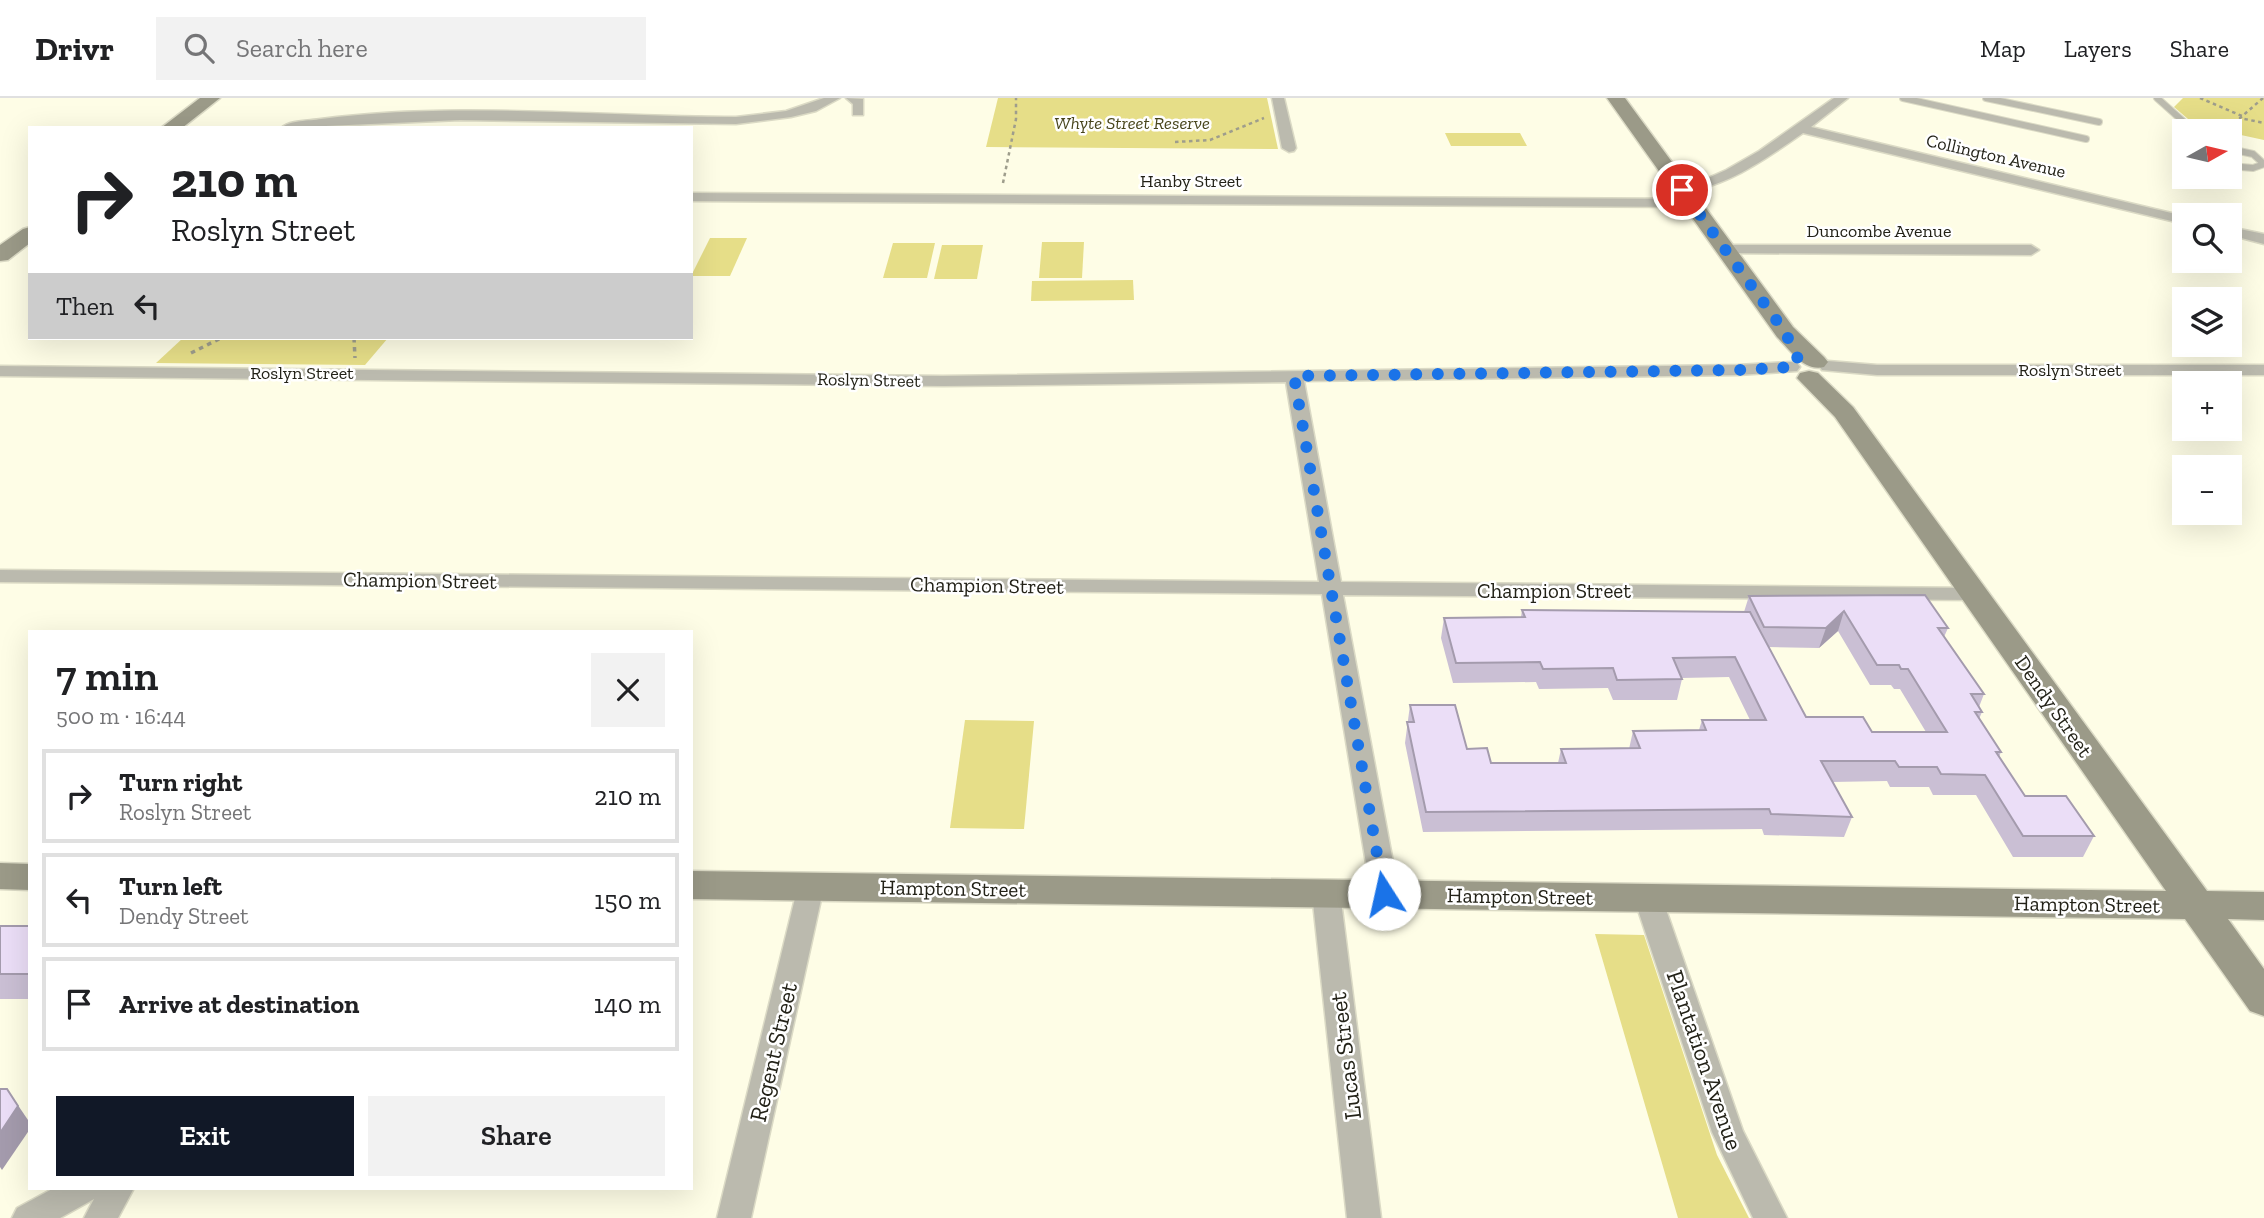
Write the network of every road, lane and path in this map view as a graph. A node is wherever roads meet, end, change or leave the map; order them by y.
1 (211, 98) edge
2 (224, 98) edge
3 (834, 98) edge
4 (852, 98) edge
5 (1016, 98) edge
6 (1278, 98) edge
7 (1616, 98) edge
8 (1842, 98) edge
9 (1903, 98) edge
10 (1986, 98) edge
11 (2157, 98) edge
12 (2200, 98) edge
13 (2263, 98) edge
14 (858, 112) dead end
15 (1282, 116) junction
16 (2242, 116) junction
17 (2181, 119) edge
18 (2099, 122) dead end
19 (2264, 123) edge
20 (173, 126) edge
21 (186, 126) edge
22 (302, 126) edge
23 (1798, 128) junction
24 (2086, 139) dead end
25 (1175, 142) dead end
26 (1289, 148) dead end
27 (2242, 152) edge
28 (2242, 167) edge
29 (1002, 192) dead end
30 (1684, 192) junction
31 (693, 197) edge
32 (2172, 217) edge
33 (28, 234) edge
34 (2242, 234) edge
35 (2264, 239) edge
36 (1727, 250) junction
37 (2031, 250) dead end
38 (0, 255) edge
39 (217, 340) edge
40 (354, 340) edge
41 (185, 356) dead end
42 (355, 364) dead end
43 (1812, 370) junction
44 (2264, 370) edge
45 (0, 371) edge
46 (1294, 376) junction
47 (0, 576) edge
48 (1330, 589) junction
49 (1975, 594) junction
50 (0, 876) edge
51 (28, 877) edge
52 (693, 885) edge
53 (811, 886) junction
54 (1326, 893) junction
55 (1384, 894) junction
56 (1648, 898) junction
57 (2197, 905) junction
58 (2264, 906) edge
59 (2264, 1000) edge
60 (81, 1190) edge
61 (117, 1190) edge
62 (29, 1218) edge
63 (101, 1218) edge
64 (734, 1218) edge
65 (1364, 1218) edge
66 (1770, 1218) edge

1 - 20 street
2 - 21 street
3 - 22 street
4 - 14 street
5 - 29 path
6 - 15 street
7 - 30 street, Dendy Street
8 - 23 street
9 - 24 lane
10 - 18 lane
11 - 17 lane
12 - 16 path
13 - 16 path
15 - 25 path
15 - 26 street
16 - 19 path
23 - 30 street
23 - 32 street, Collington Avenue
27 - 28 lane
30 - 31 street, Hanby Street
30 - 36 street, Dendy Street
33 - 38 street
34 - 35 street
36 - 37 street, Duncombe Avenue
36 - 43 street, Dendy Street
39 - 41 path
40 - 42 path
43 - 44 street, Roslyn Street
43 - 46 street, Roslyn Street
43 - 49 street, Dendy Street
45 - 46 street, Roslyn Street
46 - 48 street
47 - 48 street, Champion Street
48 - 49 street, Champion Street
48 - 55 street
49 - 57 street, Dendy Street
50 - 51 street
52 - 53 street, Hampton Street
53 - 54 street, Hampton Street
53 - 64 street, Regent Street
54 - 55 street, Hampton Street
54 - 65 street, Lucas Street
55 - 56 street, Hampton Street
56 - 57 street, Hampton Street
56 - 66 street, Plantation Avenue
57 - 58 street, Hampton Street
57 - 59 street, Dendy Street
60 - 62 street
61 - 63 street

